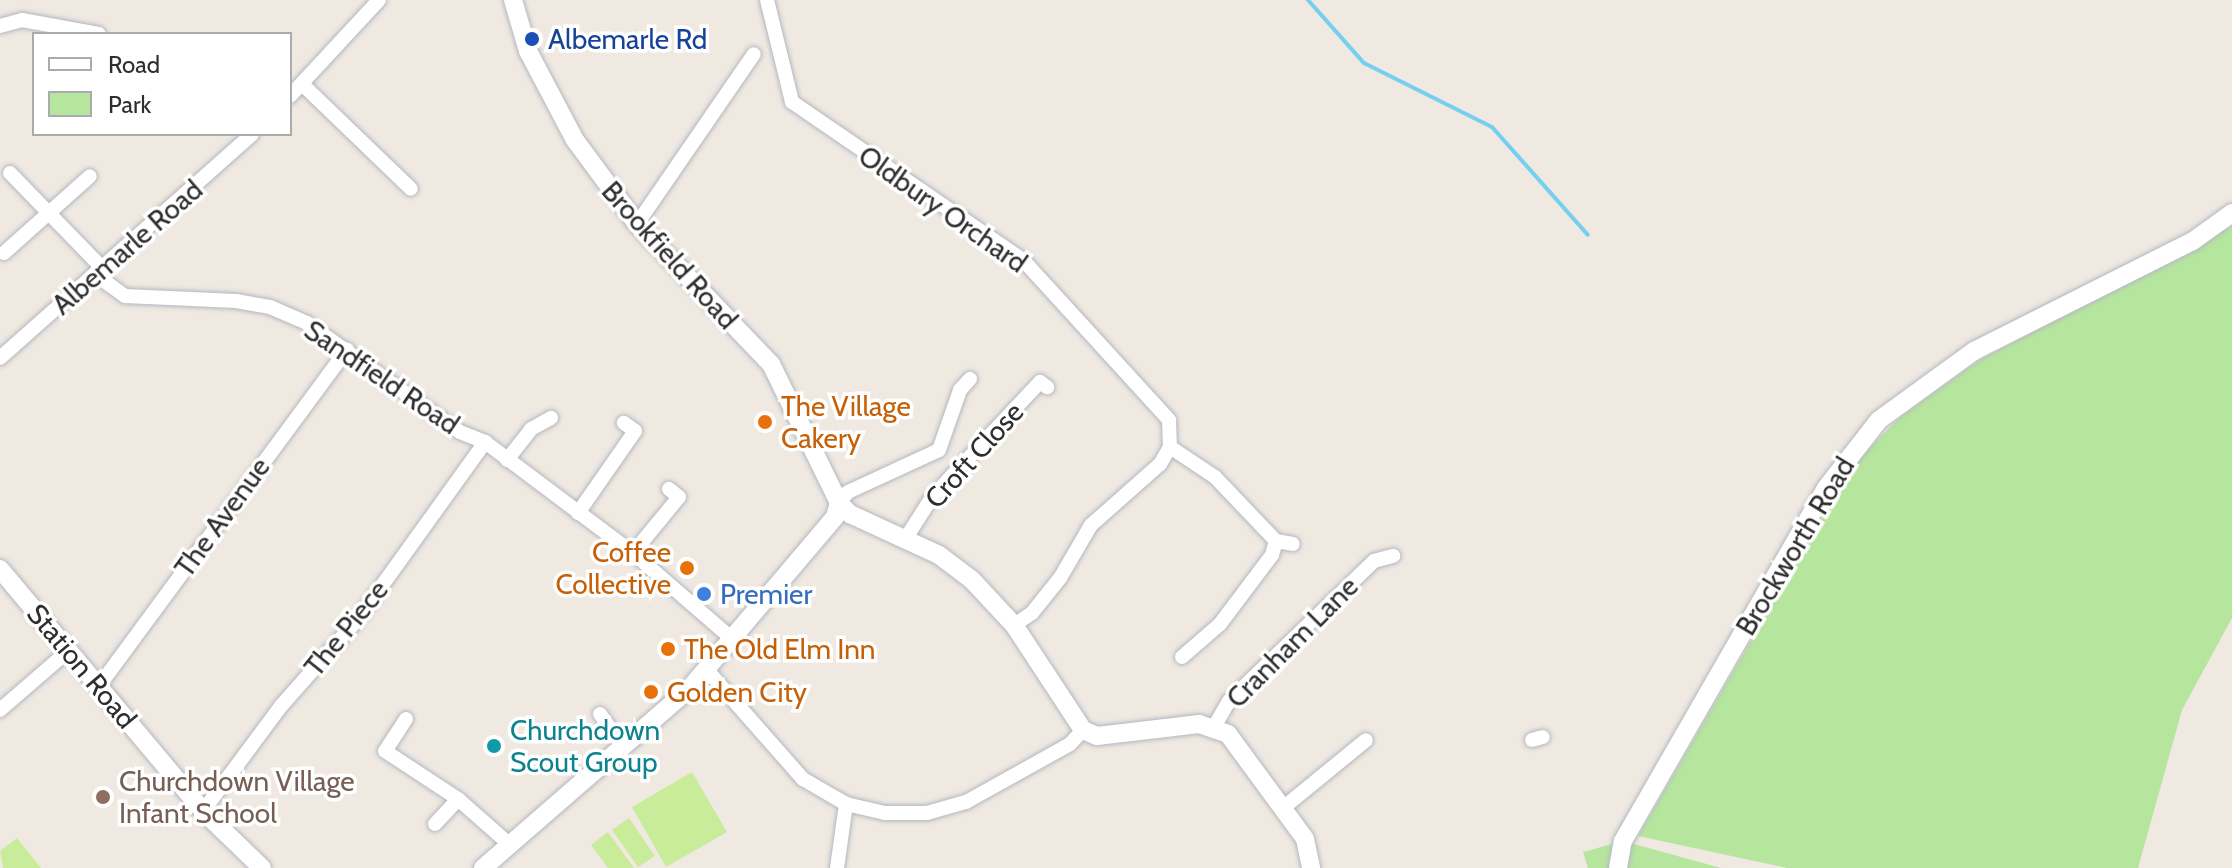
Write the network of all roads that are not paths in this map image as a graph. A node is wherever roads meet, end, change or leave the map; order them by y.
1 (379, 0) edge
2 (513, 0) edge
3 (767, 0) edge
4 (0, 26) edge
5 (88, 32) edge
6 (754, 54) dead end
7 (302, 84) junction
8 (292, 94) edge
9 (250, 136) edge
10 (10, 173) dead end
11 (90, 176) dead end
12 (411, 189) dead end
13 (48, 211) junction
14 (2232, 213) edge
15 (637, 224) junction
16 (4, 253) dead end
17 (100, 272) junction
18 (347, 350) junction
19 (0, 358) edge
20 (960, 385) dead end
21 (1047, 387) dead end
22 (551, 418) dead end
23 (634, 430) dead end
24 (485, 442) junction
25 (1170, 447) junction
26 (507, 460) junction
27 (679, 497) dead end
28 (839, 503) junction
29 (578, 513) junction
30 (906, 538) junction
31 (1276, 541) junction
32 (1293, 544) dead end
33 (633, 553) junction
34 (1393, 556) dead end
35 (0, 569) edge
36 (1014, 625) junction
37 (731, 638) junction
38 (68, 651) junction
39 (1200, 663) dead end
40 (706, 669) junction
41 (99, 686) junction
42 (0, 710) edge
43 (600, 714) dead end
44 (406, 719) dead end
45 (1214, 727) junction
46 (1083, 730) junction
47 (1366, 740) dead end
48 (623, 747) junction
49 (458, 799) junction
50 (846, 804) junction
51 (1283, 808) junction
52 (203, 811) junction
53 (435, 824) dead end
54 (507, 842) junction
55 (262, 868) edge
56 (483, 868) edge
57 (837, 868) edge
58 (1311, 868) edge
59 (1618, 868) edge

1 - 7 street
2 - 15 street, Brookfield Road
3 - 25 street, Oldbury Orchard
4 - 5 street
6 - 15 street
7 - 8 street
7 - 12 street
9 - 17 street, Albemarle Road
10 - 13 street, Sandfield Road
11 - 13 street
13 - 16 street
13 - 17 street, Sandfield Road
14 - 59 street, Brockworth Road
15 - 28 street, Brookfield Road
17 - 18 street, Sandfield Road
17 - 19 street, Albemarle Road
18 - 24 street, Sandfield Road
18 - 41 street, The Avenue
20 - 28 street
21 - 30 street, Croft Close
22 - 26 street
23 - 29 street
24 - 26 street, Sandfield Road
24 - 52 street, The Piece
25 - 31 street
25 - 36 street
26 - 29 street, Sandfield Road
27 - 33 street
28 - 30 street
28 - 37 street
29 - 33 street, Sandfield Road
30 - 36 street
31 - 32 street
31 - 39 street
33 - 37 street, Sandfield Road
34 - 45 street, Cranham Lane
35 - 38 street, Station Road
36 - 46 street
37 - 40 street
38 - 41 street, Station Road
38 - 42 street
40 - 48 street
40 - 50 street
41 - 52 street, Station Road
43 - 48 street
44 - 49 street
45 - 46 street
45 - 51 street
46 - 50 street
47 - 51 street
48 - 54 street
49 - 53 street
49 - 54 street
50 - 57 street
51 - 58 street
52 - 55 street, Station Road
54 - 56 street

